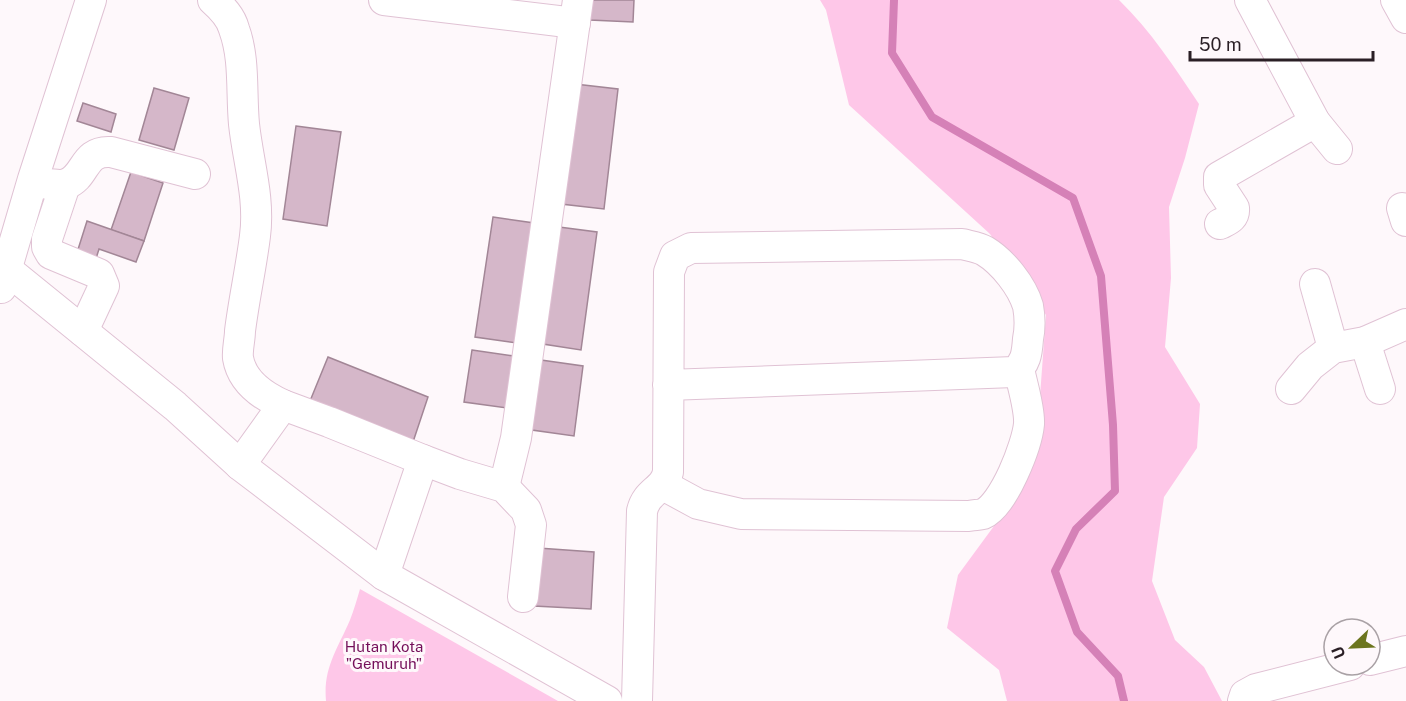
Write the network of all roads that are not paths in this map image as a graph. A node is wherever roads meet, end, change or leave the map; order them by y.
1 (90, 0) edge
2 (213, 0) edge
3 (384, 0) edge
4 (1250, 0) edge
5 (1396, 0) edge
6 (576, 11) edge
7 (1406, 18) edge
8 (1315, 122) junction
9 (1337, 149) dead end
10 (195, 174) dead end
11 (33, 179) junction
12 (65, 185) junction
13 (1220, 224) dead end
14 (2, 275) edge
15 (1315, 284) dead end
16 (1406, 324) edge
17 (83, 331) junction
18 (1365, 342) junction
19 (1333, 348) junction
20 (1019, 369) junction
21 (668, 385) junction
22 (1291, 389) dead end
23 (1380, 389) dead end
24 (283, 405) junction
25 (423, 460) junction
26 (240, 465) junction
27 (663, 485) junction
28 (504, 487) junction
29 (384, 575) junction
30 (523, 597) dead end
31 (1406, 651) edge
32 (1382, 657) edge
33 (1322, 672) edge
34 (607, 701) edge
35 (637, 701) edge
36 (1242, 701) edge

1 - 11 street
2 - 24 street
3 - 6 street
4 - 8 street
5 - 7 street
6 - 28 street
8 - 9 street
8 - 13 street
10 - 12 street
11 - 12 street
11 - 14 street
12 - 17 street
14 - 17 street
15 - 19 street
16 - 18 street
17 - 26 street
18 - 19 street
18 - 23 street
19 - 22 street
20 - 21 street
20 - 21 street
20 - 27 street
21 - 27 street
24 - 25 street
24 - 26 street
25 - 28 street
25 - 29 street
26 - 29 street
27 - 35 street
28 - 30 street
29 - 34 street
31 - 32 street
33 - 36 street

